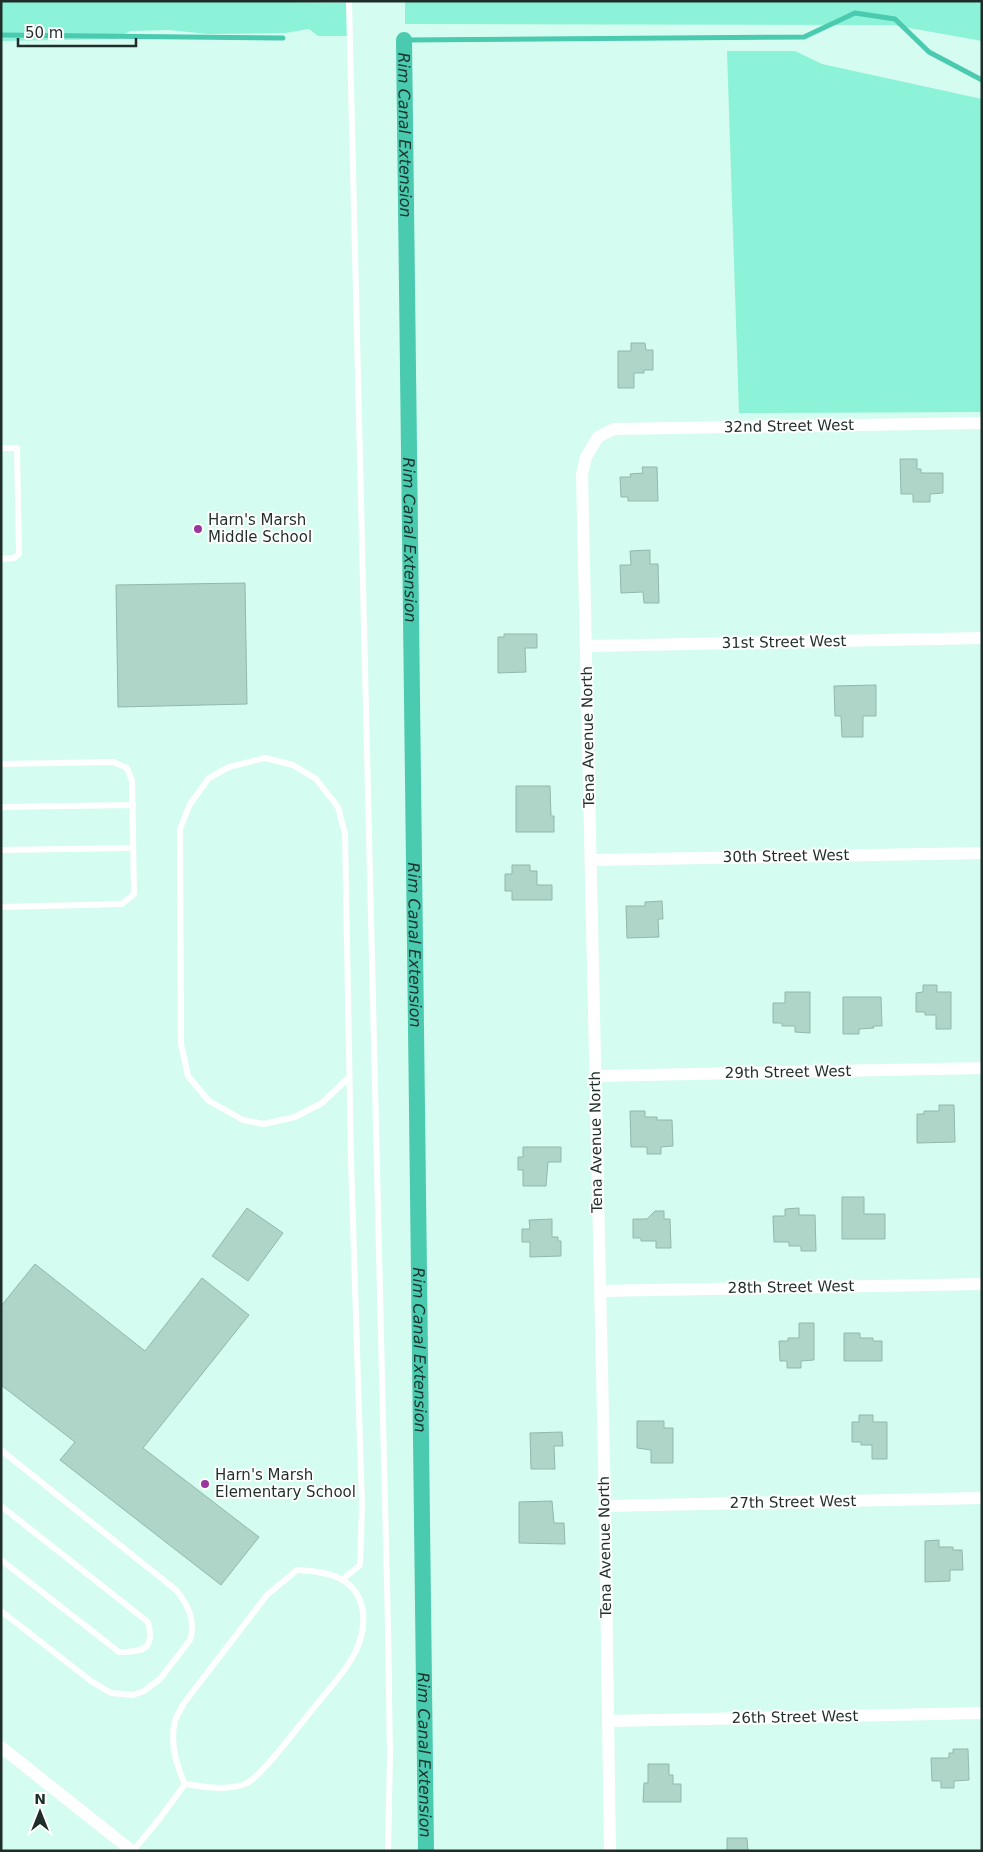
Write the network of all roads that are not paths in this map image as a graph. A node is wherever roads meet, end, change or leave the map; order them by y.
1 (349, 1) edge
2 (982, 423) edge
3 (598, 437) joint
4 (1, 448) edge
5 (1, 559) edge
6 (982, 638) edge
7 (586, 646) junction
8 (1, 764) edge
9 (133, 805) junction
10 (1, 807) edge
11 (133, 848) junction
12 (1, 850) edge
13 (982, 852) edge
14 (591, 860) junction
15 (1, 907) edge
16 (982, 1068) edge
17 (595, 1076) junction
18 (350, 1077) junction
19 (982, 1284) edge
20 (600, 1291) junction
21 (1, 1450) edge
22 (982, 1498) edge
23 (1, 1506) edge
24 (605, 1506) junction
25 (1, 1560) edge
26 (342, 1580) junction
27 (1, 1611) edge
28 (982, 1713) edge
29 (609, 1721) junction
30 (1, 1747) edge
31 (185, 1784) junction
32 (132, 1851) edge
33 (388, 1851) edge
34 (610, 1851) edge

1 - 33 lane
2 - 3 street, 32nd Street West
3 - 7 street, Tena Avenue North
4 - 5 lane
6 - 7 street, 31st Street West
7 - 14 street, Tena Avenue North
8 - 9 lane
9 - 10 lane
9 - 11 lane
11 - 12 lane
11 - 15 lane
13 - 14 street, 30th Street West
14 - 17 street, Tena Avenue North
16 - 17 street, 29th Street West
17 - 20 street, Tena Avenue North
18 - 18 lane
18 - 26 lane
19 - 20 street, 28th Street West
20 - 24 street, Tena Avenue North
21 - 27 lane
22 - 24 street, 27th Street West
23 - 25 lane
24 - 29 street, Tena Avenue North
26 - 31 lane
26 - 31 lane
28 - 29 street, 26th Street West
29 - 34 street, Tena Avenue North
30 - 32 street
31 - 32 lane

